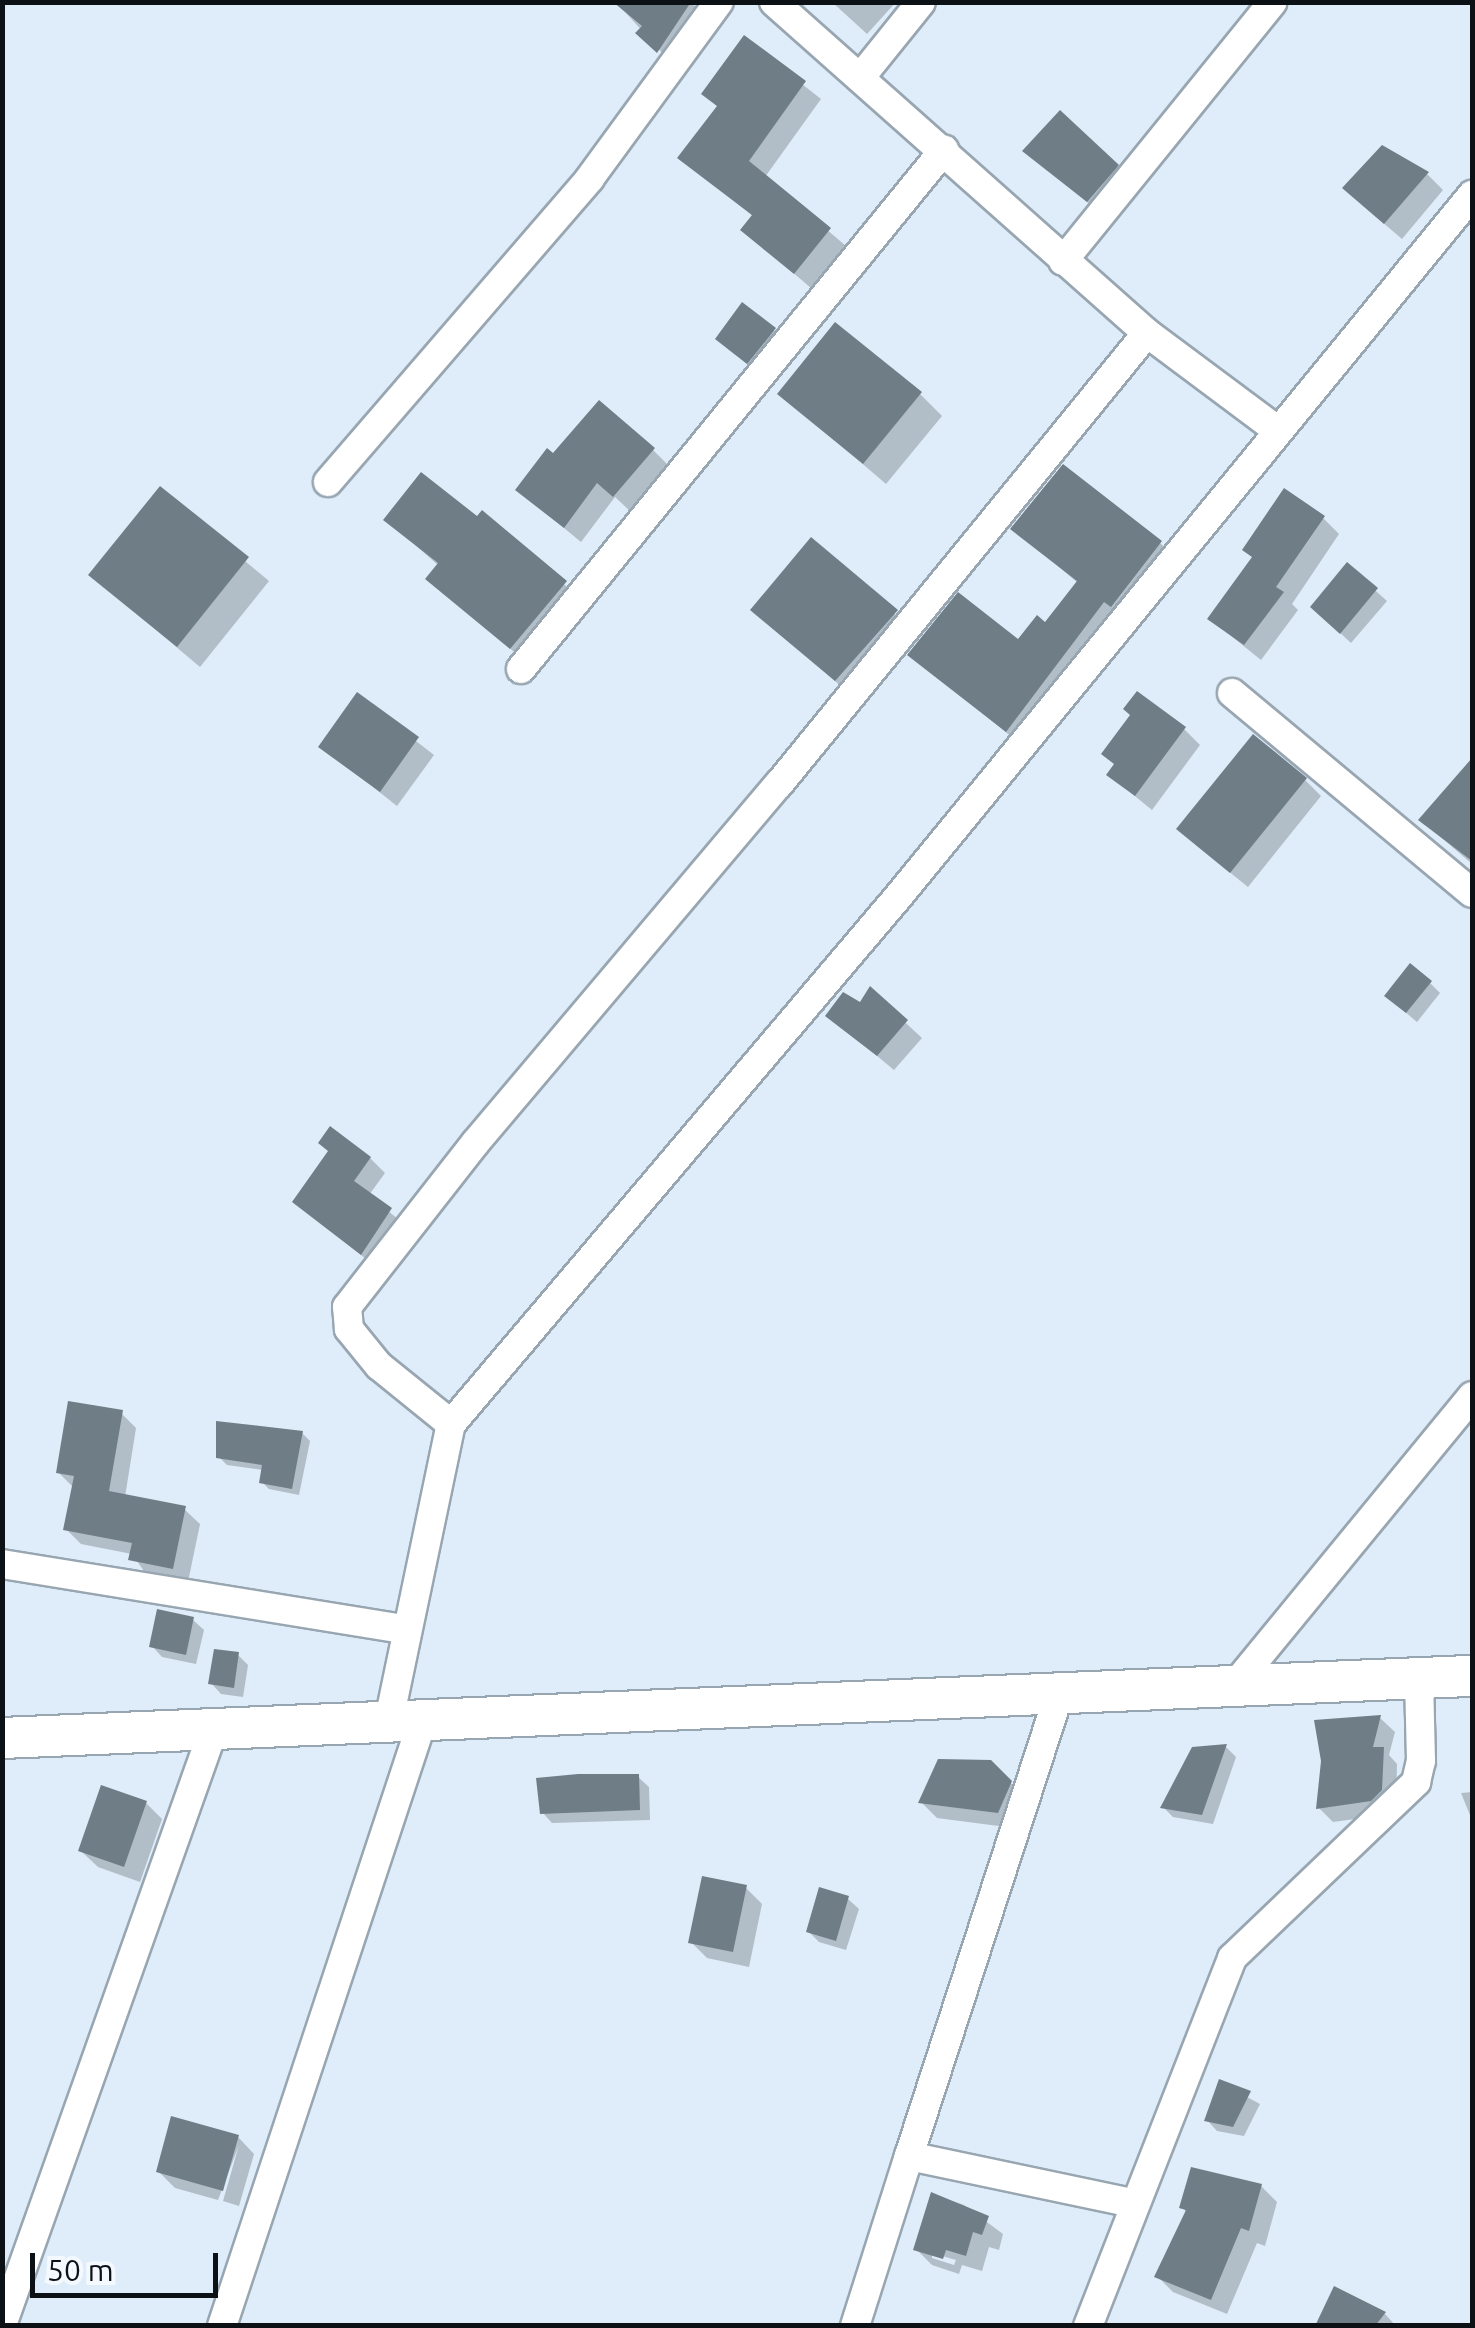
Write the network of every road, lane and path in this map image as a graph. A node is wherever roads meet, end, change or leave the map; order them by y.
1 (719, 2) edge
2 (774, 2) edge
3 (920, 2) edge
4 (1273, 2) edge
5 (860, 78) junction
6 (944, 150) junction
7 (1472, 195) edge
8 (1063, 261) junction
9 (1147, 333) junction
10 (1277, 430) junction
11 (328, 482) dead end
12 (521, 669) dead end
13 (1232, 693) dead end
14 (1472, 893) edge
15 (1472, 1396) edge
16 (451, 1424) junction
17 (2, 1564) edge
18 (404, 1630) junction
19 (1472, 1676) edge
20 (1419, 1678) junction
21 (1234, 1686) junction
22 (1059, 1694) junction
23 (406, 1720) junction
24 (214, 1728) junction
25 (2, 1738) edge
26 (909, 2156) junction
27 (1132, 2203) junction
28 (2, 2325) edge
29 (222, 2326) edge
30 (856, 2326) edge
31 (1088, 2326) edge

1 - 11 street
2 - 5 street
3 - 5 street
4 - 8 street
5 - 6 street
6 - 8 street
6 - 12 street
7 - 10 street
8 - 9 street
9 - 10 street
9 - 16 street
10 - 16 street
13 - 14 street
15 - 21 street
16 - 18 street
17 - 18 street
18 - 23 street
19 - 20 main road
20 - 21 main road
20 - 27 street
21 - 22 main road
22 - 23 main road
22 - 26 street
23 - 24 main road
23 - 29 street
24 - 25 main road
24 - 28 street
26 - 27 street
26 - 30 street
27 - 31 street

